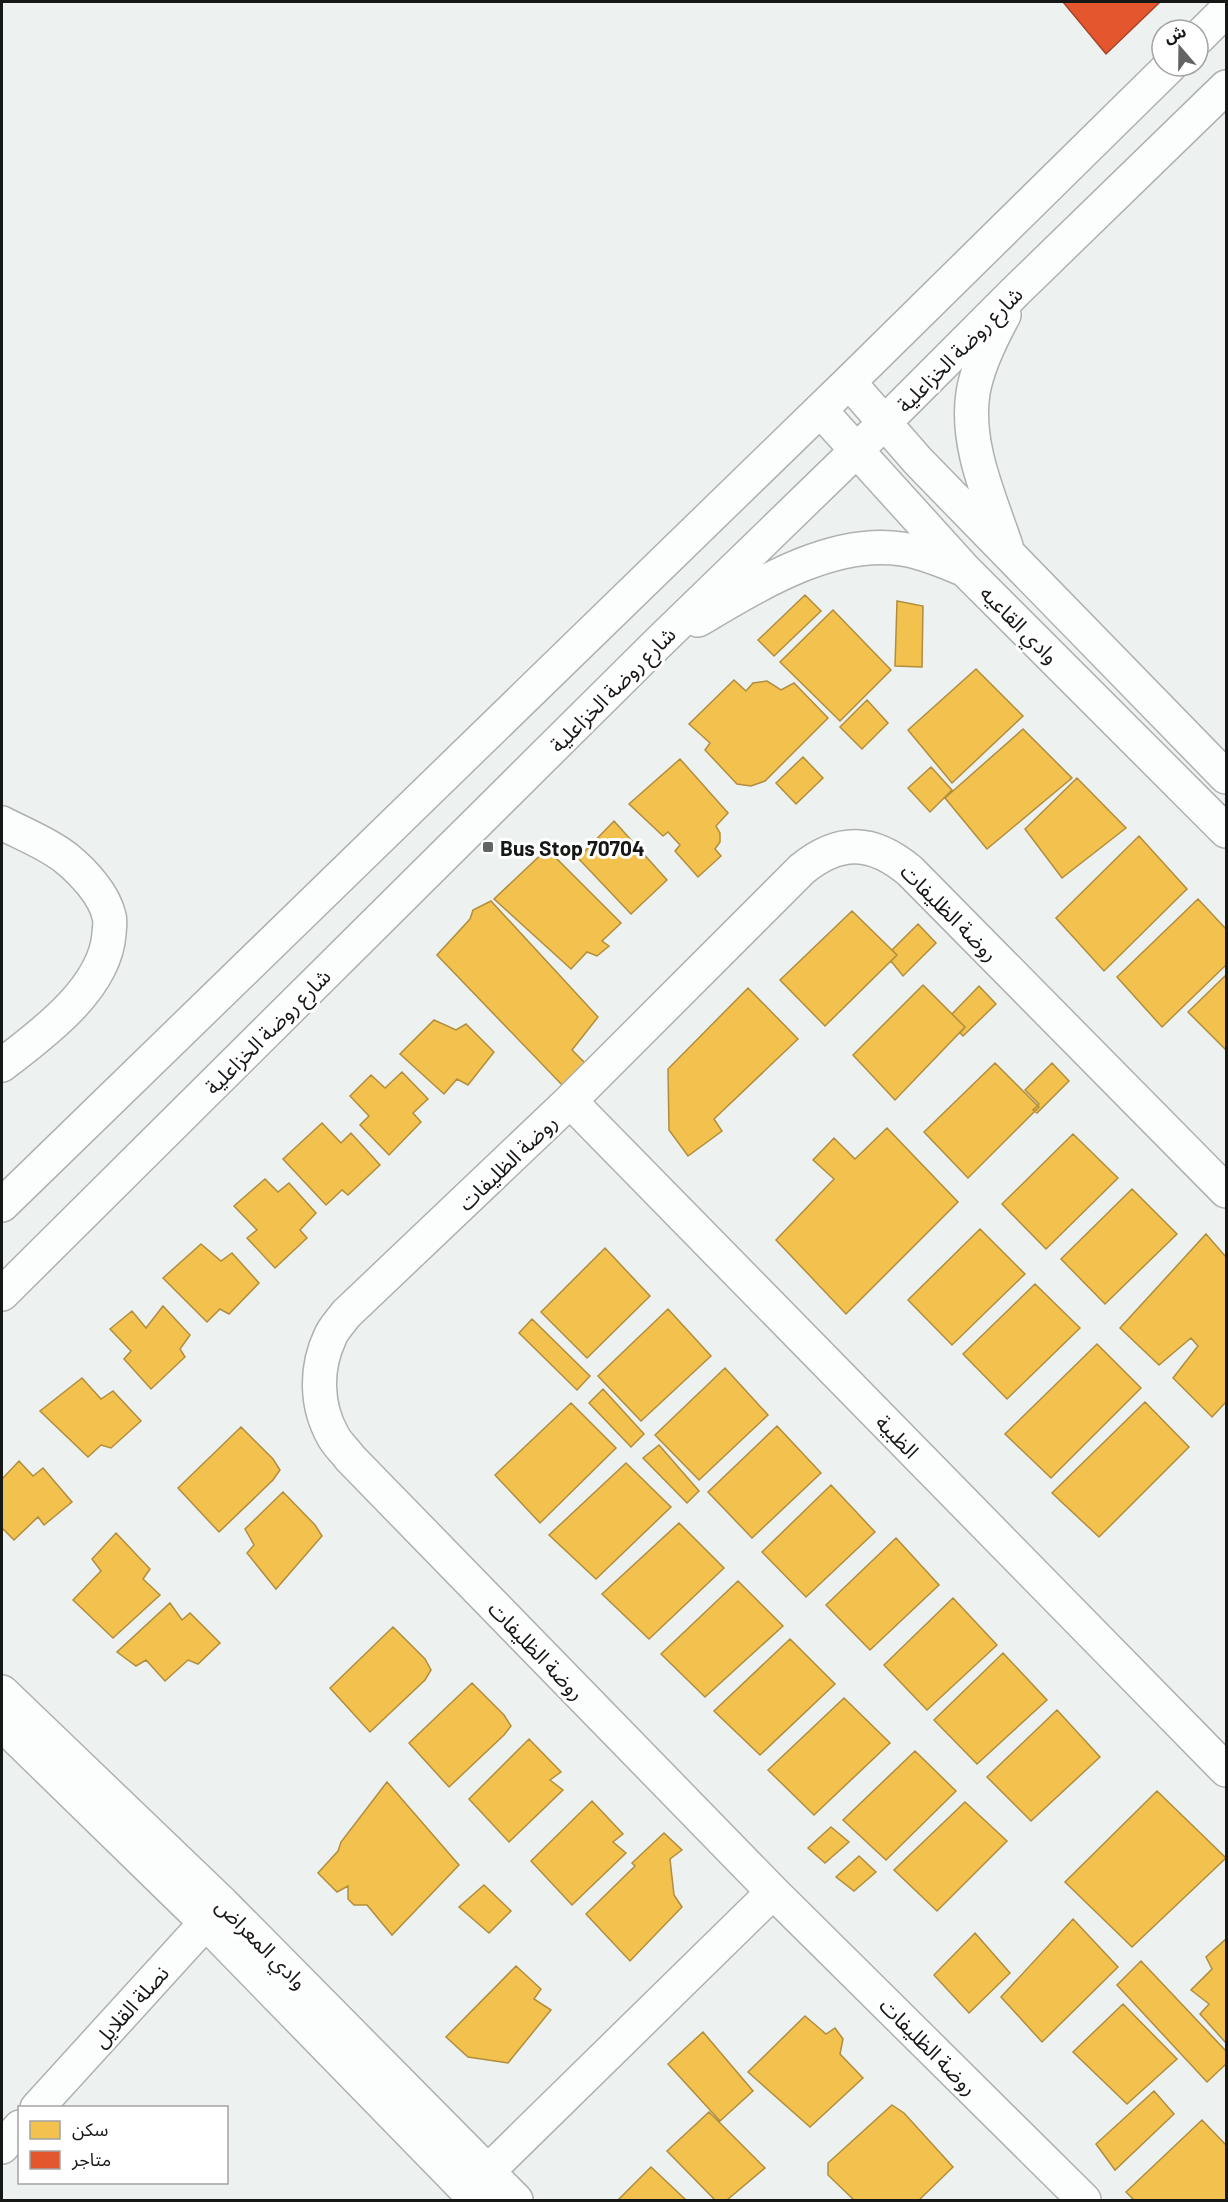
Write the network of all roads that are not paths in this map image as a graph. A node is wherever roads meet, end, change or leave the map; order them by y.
1 (1227, 10) edge
2 (1210, 26) edge
3 (1158, 78) edge
4 (1227, 87) edge
5 (1017, 291) junction
6 (849, 382) junction
7 (820, 410) junction
8 (885, 423) junction
9 (857, 450) junction
10 (1009, 554) junction
11 (965, 570) junction
12 (657, 644) junction
13 (1227, 777) edge
14 (2, 823) edge
15 (1227, 831) edge
16 (2, 1065) edge
17 (570, 1101) junction
18 (1227, 1191) edge
19 (2, 1205) edge
20 (2, 1294) edge
21 (2, 1692) edge
22 (2, 1724) edge
23 (1227, 1770) edge
24 (773, 1892) junction
25 (215, 1913) junction
26 (39, 2106) edge
27 (18, 2129) edge
28 (2, 2147) edge
29 (476, 2188) edge
30 (516, 2200) edge
31 (1084, 2200) edge

1 - 2 street
3 - 6 street
4 - 5 street, شارع روضة الخزاعلية
5 - 8 street, شارع روضة الخزاعلية
5 - 10 street, وادي القاعيه
6 - 7 street
6 - 8 street, وادي القاعيه
7 - 9 street, وادي القاعيه
7 - 19 street
8 - 9 street, شارع روضة الخزاعلية
8 - 10 street, وادي القاعيه
9 - 11 street, وادي القاعيه
9 - 12 street, شارع روضة الخزاعلية
10 - 13 street, وادي القاعيه
11 - 12 street
11 - 15 street, وادي القاعيه
12 - 20 street, شارع روضة الخزاعلية
14 - 16 street
17 - 18 street, روضة الظليفات
17 - 23 street, الظبية
17 - 24 street, روضة الظليفات
21 - 25 street, وادي المعراض
22 - 25 street, وادي المعراض
24 - 29 street
24 - 31 street, روضة الظليفات
25 - 26 street, نصلة القلايل
25 - 29 street, وادي المعراض
27 - 28 street
29 - 30 street, وادي المعراض

